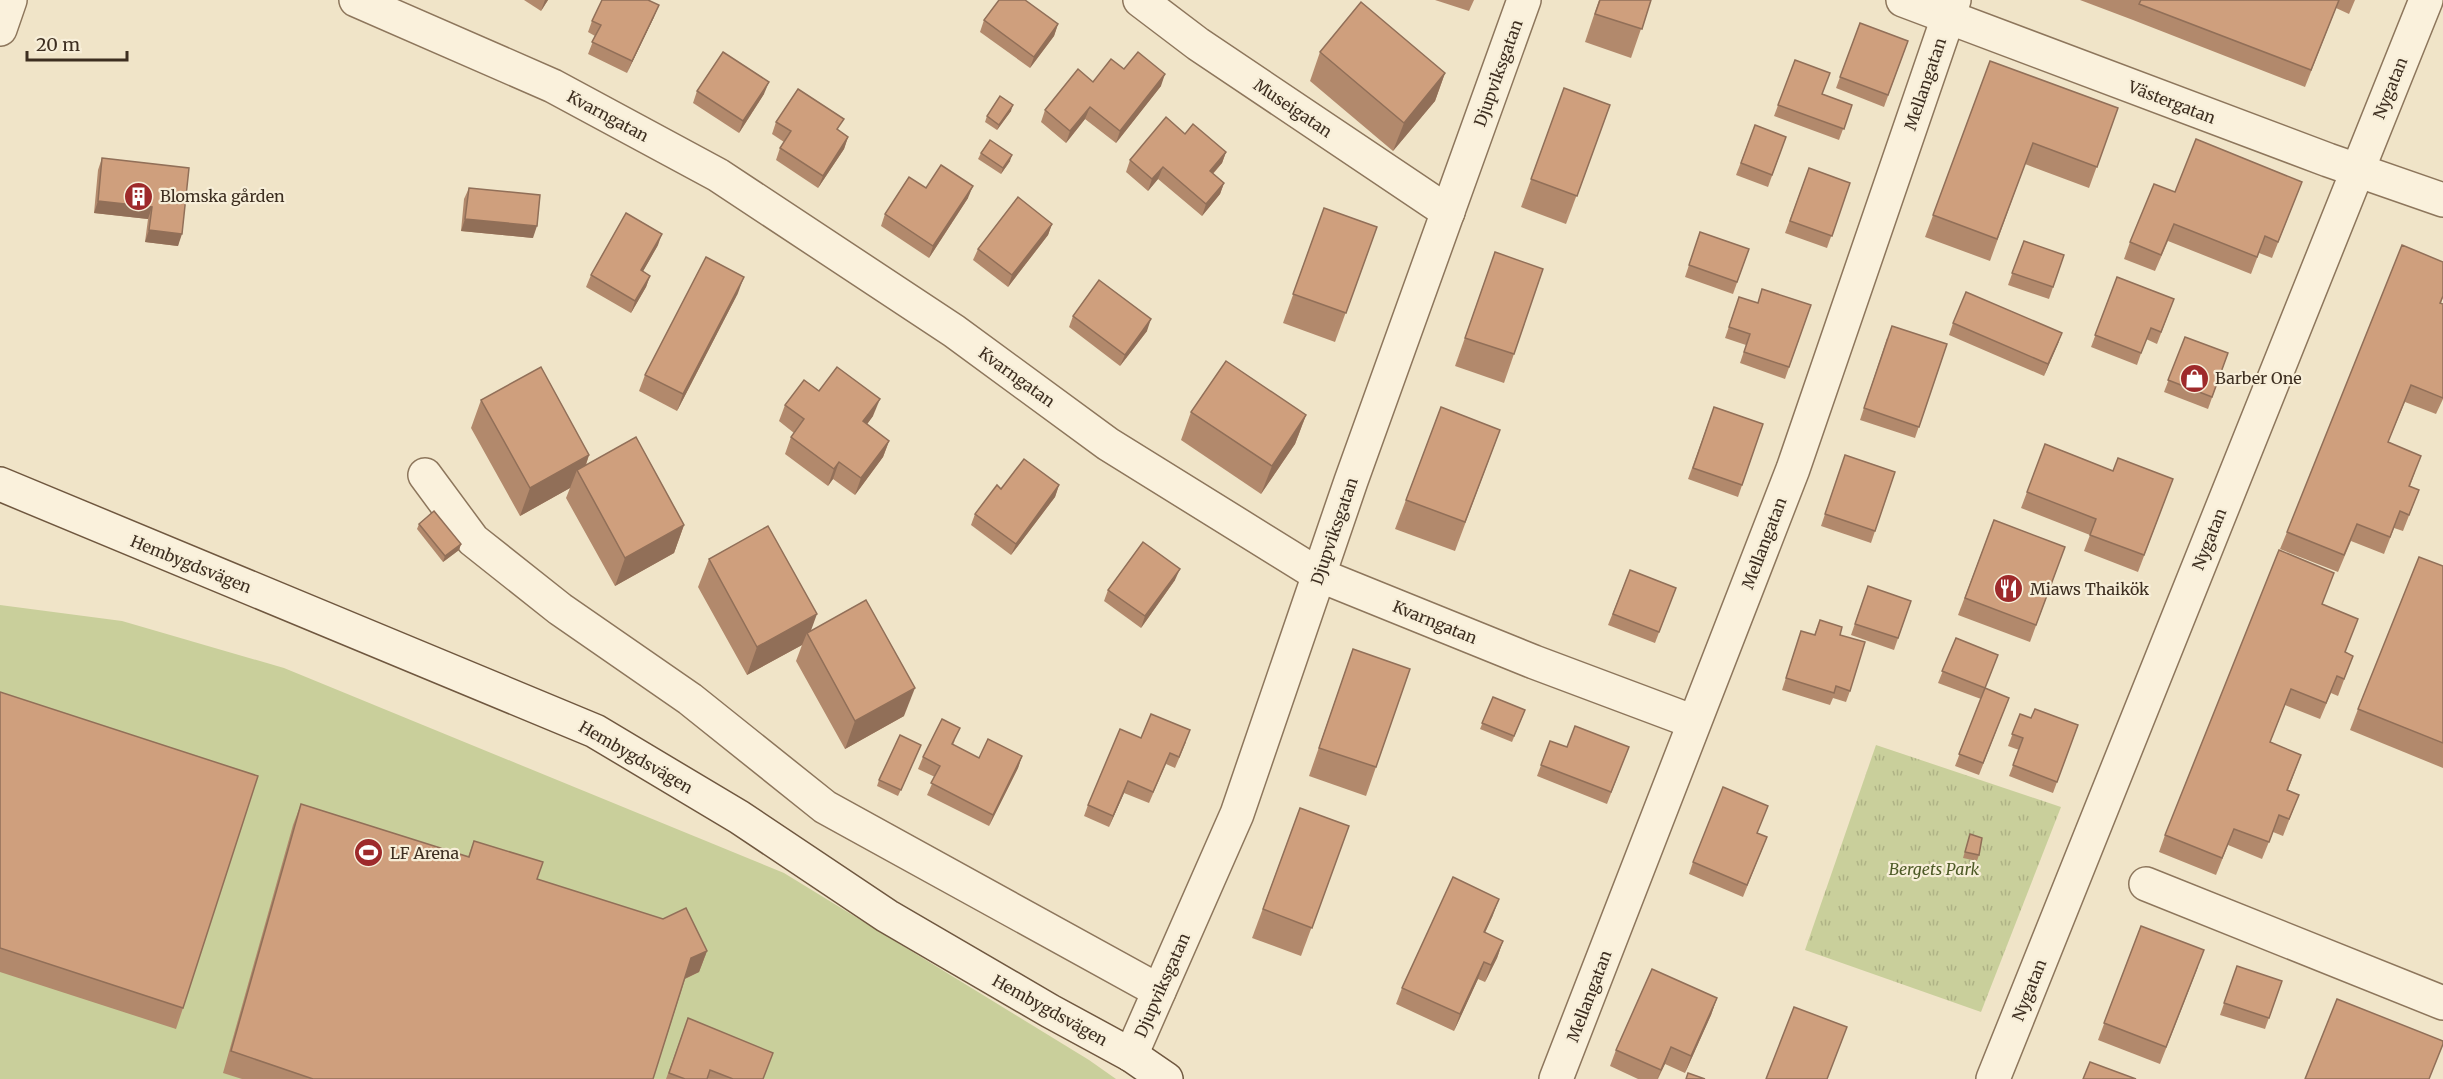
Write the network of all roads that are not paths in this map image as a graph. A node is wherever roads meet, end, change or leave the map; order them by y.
1 (10, 0) edge
2 (356, 0) edge
3 (1140, 0) edge
4 (1524, 0) edge
5 (1903, 0) edge
6 (2426, 0) edge
7 (1951, 9) edge
8 (0, 29) edge
9 (2357, 171) junction
10 (2443, 200) edge
11 (1448, 212) junction
12 (425, 475) dead end
13 (0, 484) edge
14 (1319, 575) junction
15 (1694, 722) junction
16 (2146, 884) dead end
17 (1159, 991) junction
18 (2443, 1003) edge
19 (1131, 1056) junction
20 (1166, 1079) edge
21 (1556, 1079) edge
22 (1993, 1079) edge

1 - 8 street
2 - 14 street, Kvarngatan
3 - 11 street, Museigatan
4 - 11 street, Djupviksgatan
5 - 7 street, Västergatan
6 - 9 street, Nygatan
7 - 9 street, Västergatan
7 - 15 street, Mellangatan
9 - 10 street, Västergatan
9 - 22 street, Nygatan
11 - 14 street, Djupviksgatan
12 - 17 street
13 - 19 street, Hembygdsvägen
14 - 15 street, Kvarngatan
14 - 17 street, Djupviksgatan
15 - 21 street, Mellangatan
16 - 18 street
17 - 19 street, Djupviksgatan
19 - 20 street, Hembygdsvägen

